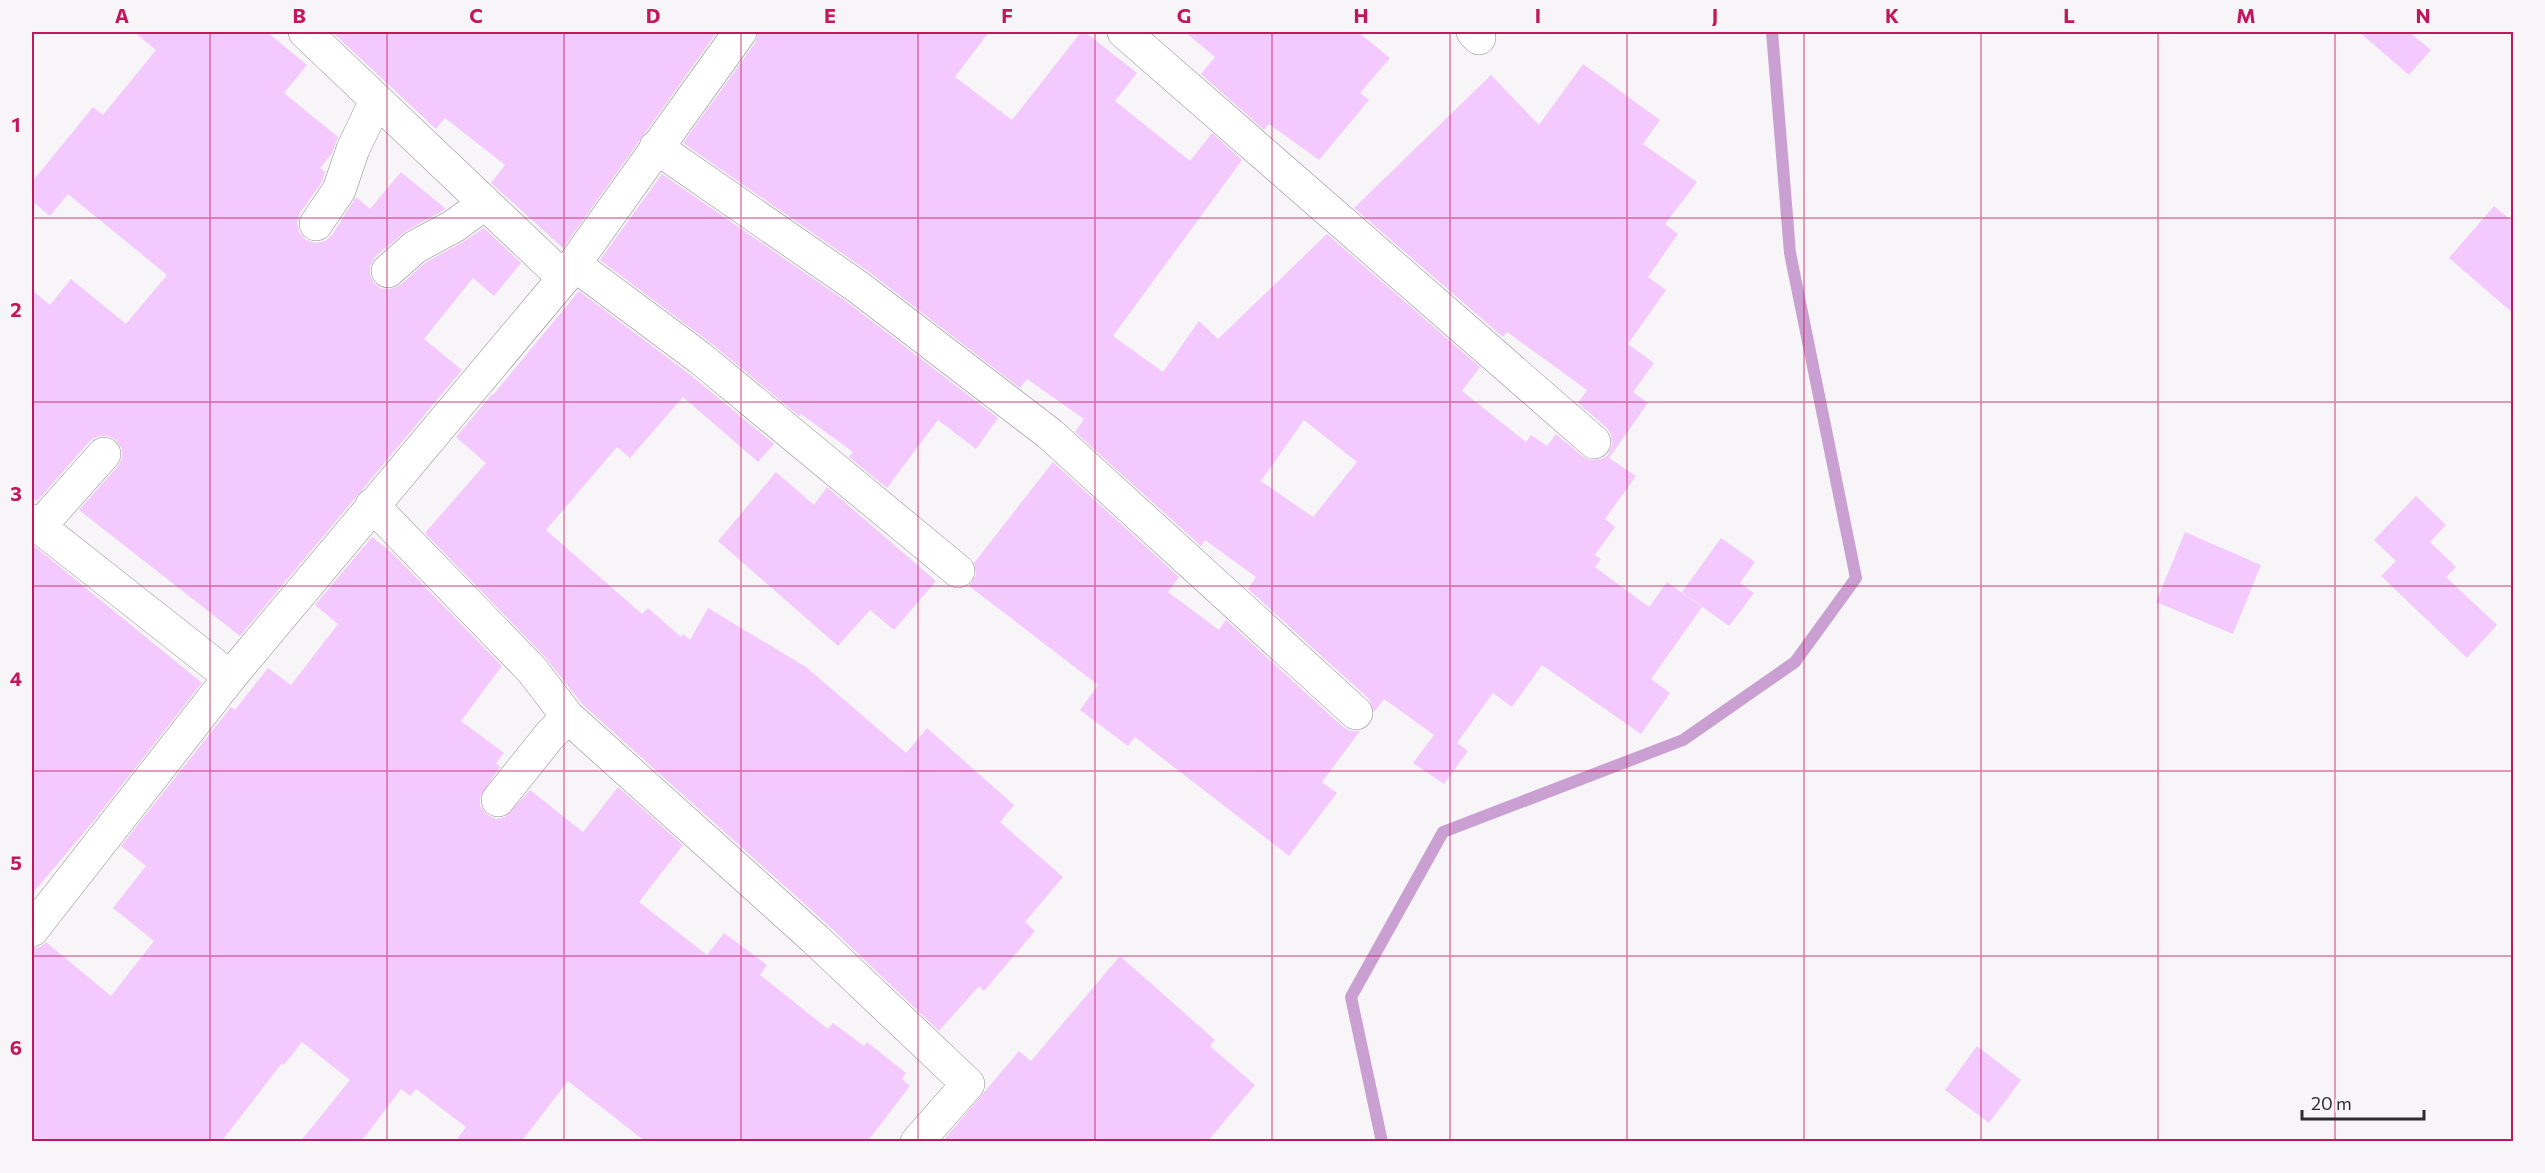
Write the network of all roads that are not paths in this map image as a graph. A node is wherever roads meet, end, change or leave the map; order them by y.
1 (305, 32) edge
2 (740, 32) edge
3 (1124, 32) edge
4 (376, 101) junction
5 (656, 147) junction
6 (484, 204) junction
7 (316, 224) dead end
8 (388, 271) dead end
9 (569, 271) junction
10 (1594, 442) dead end
11 (104, 454) dead end
12 (372, 505) junction
13 (35, 524) edge
14 (958, 571) dead end
15 (230, 677) junction
16 (1356, 713) dead end
17 (568, 717) junction
18 (498, 800) dead end
19 (32, 930) edge
20 (917, 1142) edge

1 - 4 street
2 - 5 street
3 - 10 street
4 - 6 street
4 - 7 street
5 - 9 street
5 - 16 street
6 - 8 street
6 - 9 street
9 - 12 street
9 - 14 street
11 - 13 street
12 - 15 street
12 - 17 street
13 - 15 street
15 - 19 street
17 - 18 street
17 - 20 street

